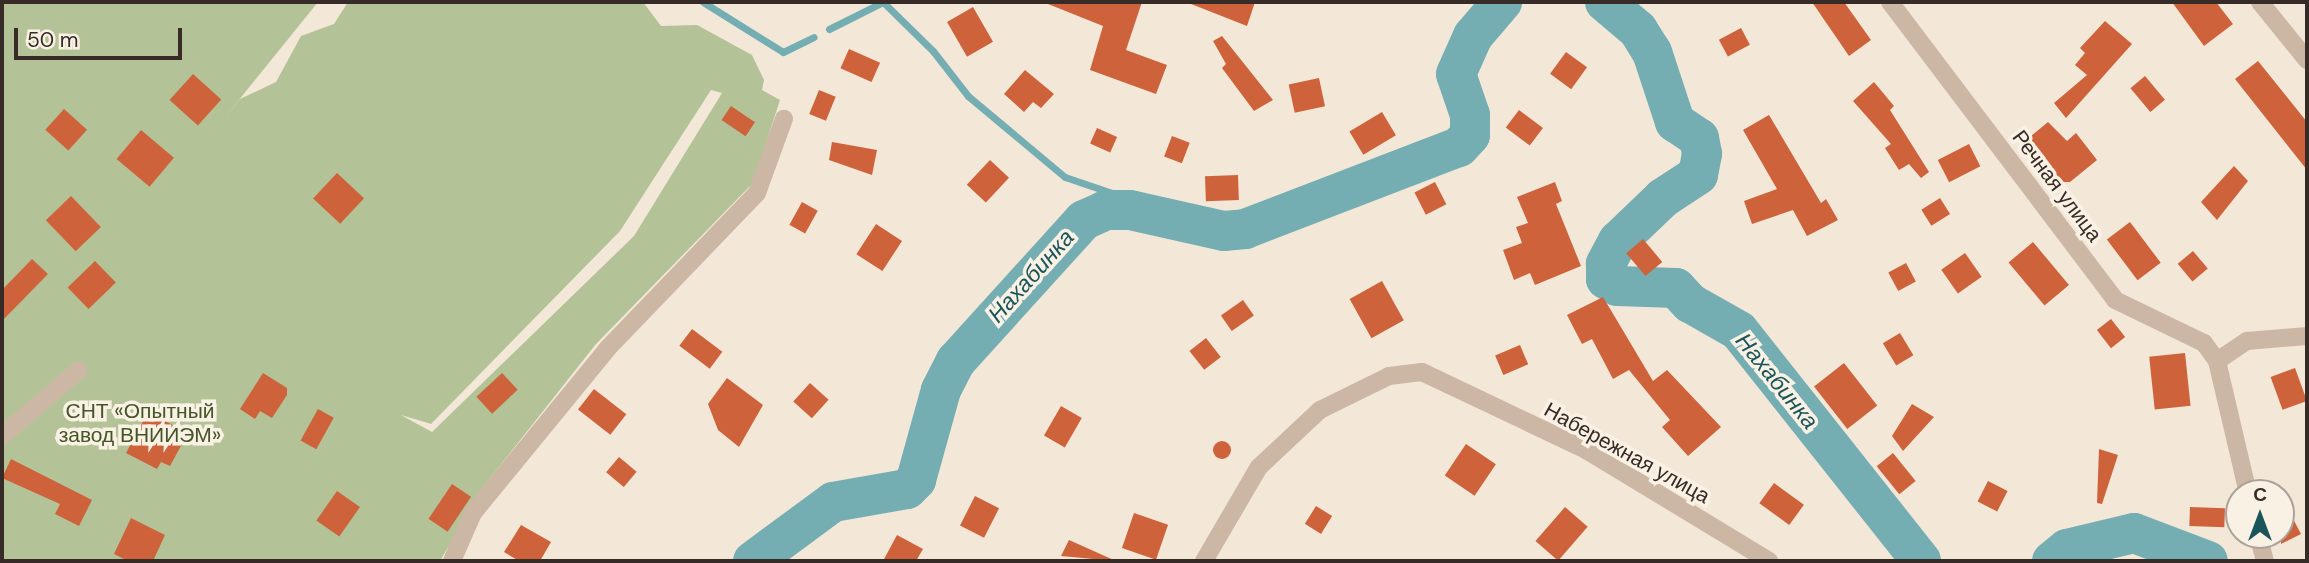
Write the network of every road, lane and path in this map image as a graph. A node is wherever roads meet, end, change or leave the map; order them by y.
1 (1890, 2) edge
2 (2260, 2) edge
3 (2307, 60) edge
4 (784, 119) dead end
5 (2307, 336) edge
6 (2217, 361) junction
7 (79, 370) dead end
8 (2, 436) edge
9 (2245, 479) edge
10 (452, 561) edge
11 (1203, 561) edge
12 (1769, 561) edge

1 - 6 street, Речная улица
2 - 3 street
4 - 10 street
5 - 6 street
6 - 9 street
7 - 8 street
11 - 12 street, Набережная улица

